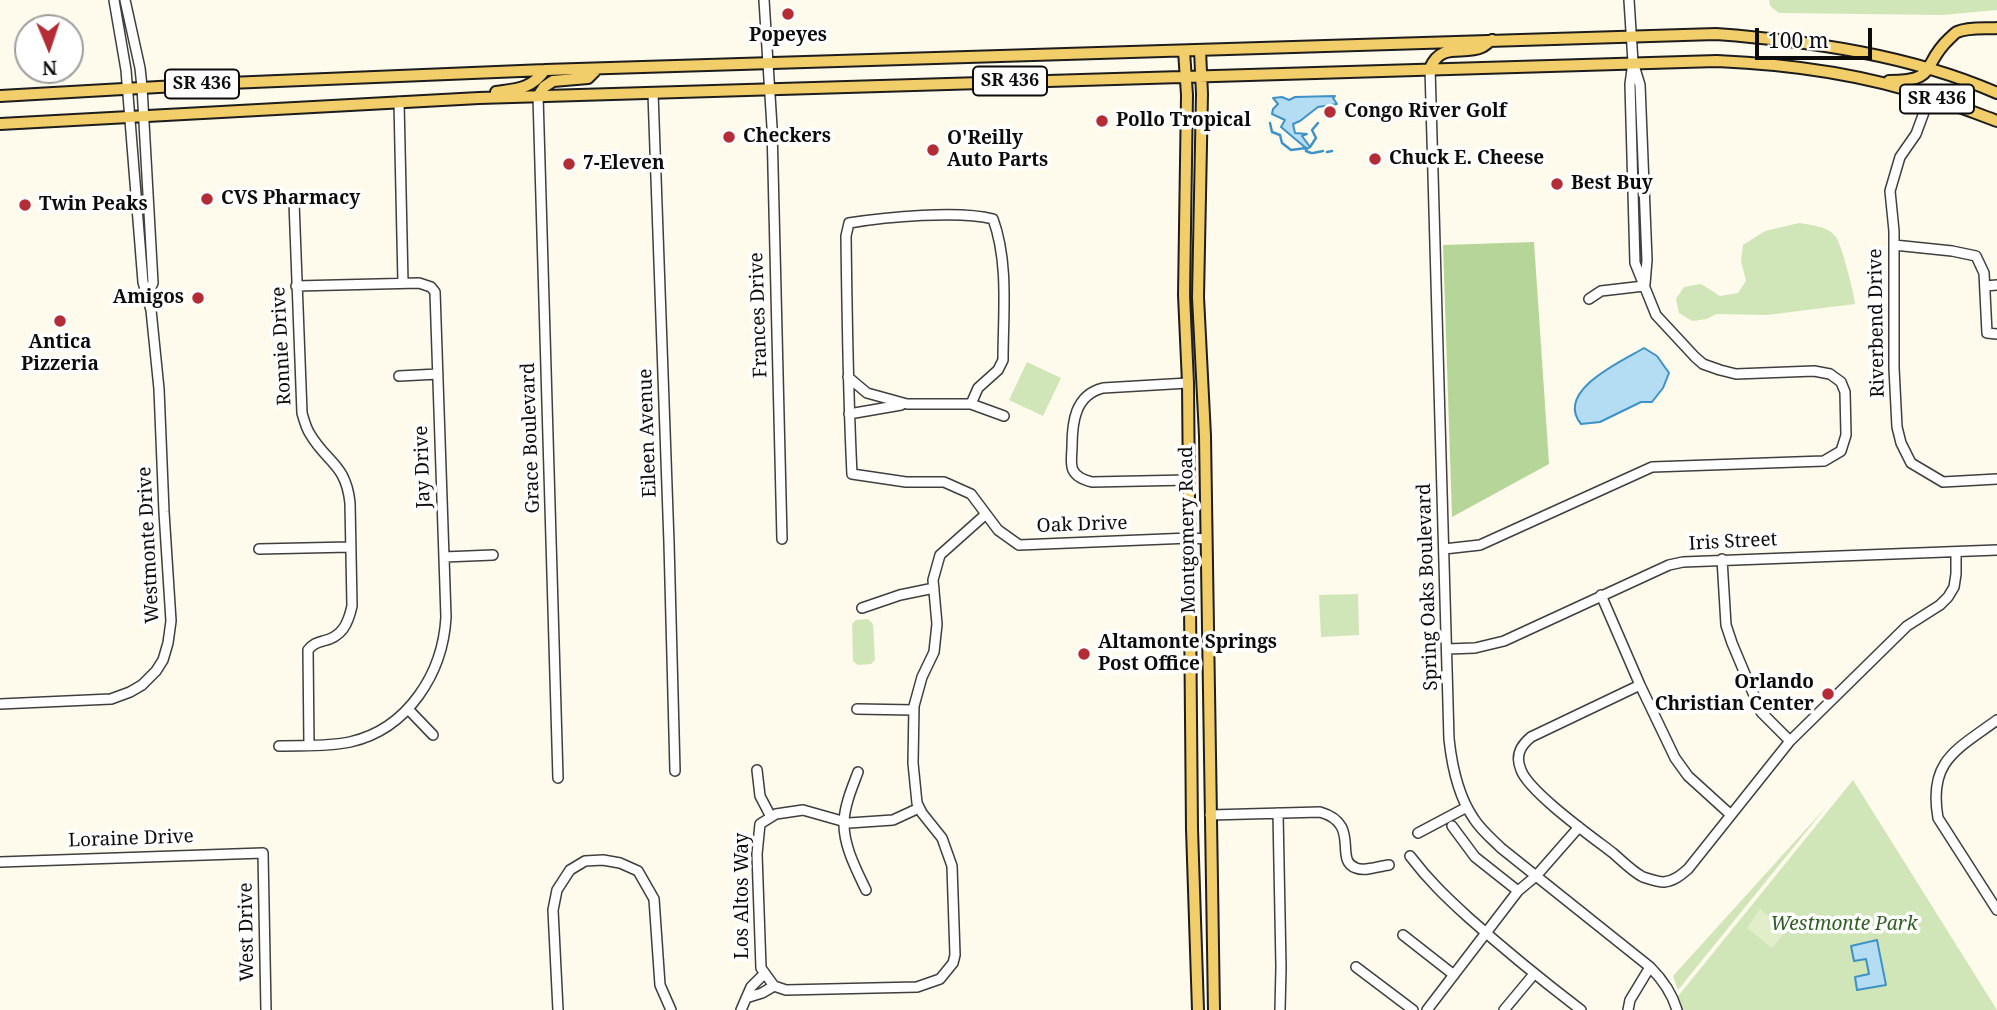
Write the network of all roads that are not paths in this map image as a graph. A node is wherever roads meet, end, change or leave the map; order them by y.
1 (114, 0) edge
2 (125, 0) edge
3 (764, 0) edge
4 (1629, 0) edge
5 (1997, 28) edge
6 (1630, 35) junction
7 (1492, 40) junction
8 (1200, 50) junction
9 (1184, 51) junction
10 (1633, 62) junction
11 (767, 63) junction
12 (1430, 68) junction
13 (597, 69) junction
14 (1929, 69) junction
15 (545, 70) junction
16 (1186, 76) junction
17 (1201, 76) junction
18 (1876, 81) junction
19 (142, 87) junction
20 (128, 88) junction
21 (770, 90) junction
22 (653, 93) junction
23 (1997, 93) edge
24 (0, 96) edge
25 (538, 96) junction
26 (1930, 96) junction
27 (449, 100) junction
28 (399, 102) junction
29 (144, 115) junction
30 (130, 116) junction
31 (1997, 121) edge
32 (0, 124) edge
33 (294, 202) dead end
34 (1894, 245) junction
35 (403, 283) junction
36 (1997, 285) edge
37 (296, 286) junction
38 (1644, 286) junction
39 (1985, 286) junction
40 (148, 293) junction
41 (1589, 299) dead end
42 (1997, 334) edge
43 (438, 374) junction
44 (399, 376) dead end
45 (848, 377) junction
46 (1188, 383) junction
47 (907, 404) junction
48 (971, 404) junction
49 (849, 414) junction
50 (1004, 416) dead end
51 (1205, 436) junction
52 (1997, 478) edge
53 (1189, 480) junction
54 (986, 514) junction
55 (1190, 538) junction
56 (782, 539) dead end
57 (1206, 539) junction
58 (350, 547) junction
59 (259, 549) dead end
60 (1444, 549) junction
61 (1997, 550) edge
62 (1956, 552) junction
63 (494, 555) dead end
64 (444, 557) junction
65 (1722, 559) junction
66 (934, 588) junction
67 (1601, 596) junction
68 (862, 608) dead end
69 (1447, 649) junction
70 (1640, 685) junction
71 (1191, 690) junction
72 (1208, 701) junction
73 (0, 704) edge
74 (408, 709) junction
75 (857, 709) dead end
76 (914, 710) junction
77 (1997, 720) edge
78 (433, 734) dead end
79 (1790, 741) junction
80 (309, 745) junction
81 (279, 746) dead end
82 (757, 770) dead end
83 (675, 771) dead end
84 (858, 772) dead end
85 (558, 778) dead end
86 (1467, 807) junction
87 (919, 808) junction
88 (1278, 813) junction
89 (1210, 815) junction
90 (1731, 815) junction
91 (771, 817) junction
92 (1449, 821) junction
93 (844, 822) junction
94 (1579, 827) junction
95 (1418, 833) dead end
96 (263, 853) joint
97 (1410, 856) dead end
98 (0, 862) edge
99 (1389, 864) dead end
100 (1536, 876) junction
101 (866, 890) dead end
102 (1518, 891) junction
103 (1194, 906) junction
104 (1212, 906) junction
105 (1997, 910) edge
106 (1486, 933) junction
107 (1403, 935) dead end
108 (1356, 967) dead end
109 (1650, 967) junction
110 (764, 974) junction
111 (1534, 974) junction
112 (1454, 975) junction
113 (774, 986) junction
114 (746, 998) junction
115 (266, 1010) edge
116 (558, 1010) edge
117 (671, 1010) edge
118 (741, 1010) edge
119 (1198, 1010) edge
120 (1214, 1010) edge
121 (1280, 1010) edge
122 (1413, 1010) edge
123 (1427, 1010) edge
124 (1504, 1010) edge
125 (1581, 1010) edge
126 (1628, 1010) edge
127 (1677, 1010) edge

1 - 20 street, Westmonte Drive
2 - 19 street, Westmonte Drive
3 - 11 street, Frances Drive
4 - 6 street
5 - 14 main road
6 - 7 main road, SR 436
6 - 10 street
6 - 14 main road, SR 436
7 - 8 main road, SR 436
7 - 12 main road
8 - 9 main road, SR 436
8 - 17 main road, Montgomery Road
9 - 11 main road, SR 436
9 - 16 main road, Montgomery Road
10 - 12 main road, SR 436
10 - 18 main road, SR 436
10 - 38 street
11 - 13 main road, SR 436
11 - 21 street, Frances Drive
12 - 17 main road, SR 436
12 - 60 street, Spring Oaks Boulevard
13 - 15 main road, SR 436
13 - 25 main road
14 - 18 main road
14 - 23 main road, SR 436
15 - 19 main road, SR 436
15 - 27 main road
16 - 17 main road, SR 436
16 - 21 main road, SR 436
16 - 46 main road, Montgomery Road
17 - 51 main road, Montgomery Road
18 - 26 main road, SR 436
19 - 20 main road, SR 436
19 - 29 street, Westmonte Drive
20 - 24 main road, SR 436
20 - 30 street, Westmonte Drive
21 - 22 main road, SR 436
21 - 56 street, Frances Drive
22 - 25 main road, SR 436
22 - 83 street, Eileen Avenue
25 - 27 main road, SR 436
25 - 85 street, Grace Boulevard
26 - 31 main road, SR 436
26 - 34 street, Riverbend Drive
27 - 28 main road, SR 436
28 - 29 main road, SR 436
28 - 35 street
29 - 30 main road, SR 436
29 - 40 street, Westmonte Drive
30 - 32 main road, SR 436
30 - 40 street, Westmonte Drive
33 - 37 street, Ronnie Drive
34 - 39 street
34 - 52 street, Riverbend Drive
35 - 37 street, Jay Drive
35 - 43 street, Jay Drive
36 - 39 street
37 - 58 street, Ronnie Drive
38 - 41 street
38 - 60 street
39 - 42 street
40 - 73 street, Westmonte Drive
43 - 44 street
43 - 64 street, Jay Drive
45 - 47 street
45 - 48 street
45 - 49 street
46 - 51 main road
46 - 53 main road, Montgomery Road
46 - 53 street
47 - 48 street
47 - 49 street
48 - 50 street
49 - 54 street, Oak Drive
51 - 57 main road, Montgomery Road
53 - 55 main road, Montgomery Road
54 - 55 street, Oak Drive
54 - 66 street
55 - 57 street, Oak Drive
55 - 71 main road, Montgomery Road
57 - 72 main road, Montgomery Road
58 - 59 street
58 - 80 street, Ronnie Drive
60 - 69 street, Spring Oaks Boulevard
61 - 62 street, Iris Street
62 - 65 street, Iris Street
62 - 79 street
63 - 64 street
64 - 74 street, Jay Drive
65 - 67 street, Iris Street
65 - 79 street
66 - 68 street
66 - 76 street
67 - 69 street, Iris Street
67 - 70 street
69 - 86 street, Spring Oaks Boulevard
70 - 90 street
70 - 94 street
71 - 72 main road
71 - 103 main road, Montgomery Road
72 - 89 main road, Montgomery Road
74 - 78 street
74 - 80 street, Jay Drive
75 - 76 street
76 - 87 street
77 - 105 street
79 - 90 street
80 - 81 street, Jay Drive
82 - 91 street
84 - 93 street
86 - 92 street
86 - 100 street, Spring Oaks Boulevard
87 - 93 street, Los Altos Way
87 - 113 street
88 - 89 street
88 - 99 street
88 - 121 street
89 - 104 main road, Montgomery Road
90 - 94 street
91 - 93 street, Los Altos Way
91 - 110 street, Los Altos Way
92 - 95 street
92 - 102 street
93 - 101 street
94 - 100 street
96 - 98 street, Loraine Drive
96 - 115 street, West Drive
97 - 106 street
100 - 102 street
100 - 109 street, Spring Oaks Boulevard
102 - 106 street
103 - 104 main road
103 - 119 main road, Montgomery Road
104 - 120 main road, Montgomery Road
106 - 111 street
106 - 112 street
107 - 112 street
108 - 122 street
109 - 126 street
109 - 127 street, Spring Oaks Boulevard
110 - 113 street, Los Altos Way
110 - 114 street
111 - 124 street
111 - 125 street
112 - 123 street
113 - 114 street
114 - 118 street
116 - 117 street

